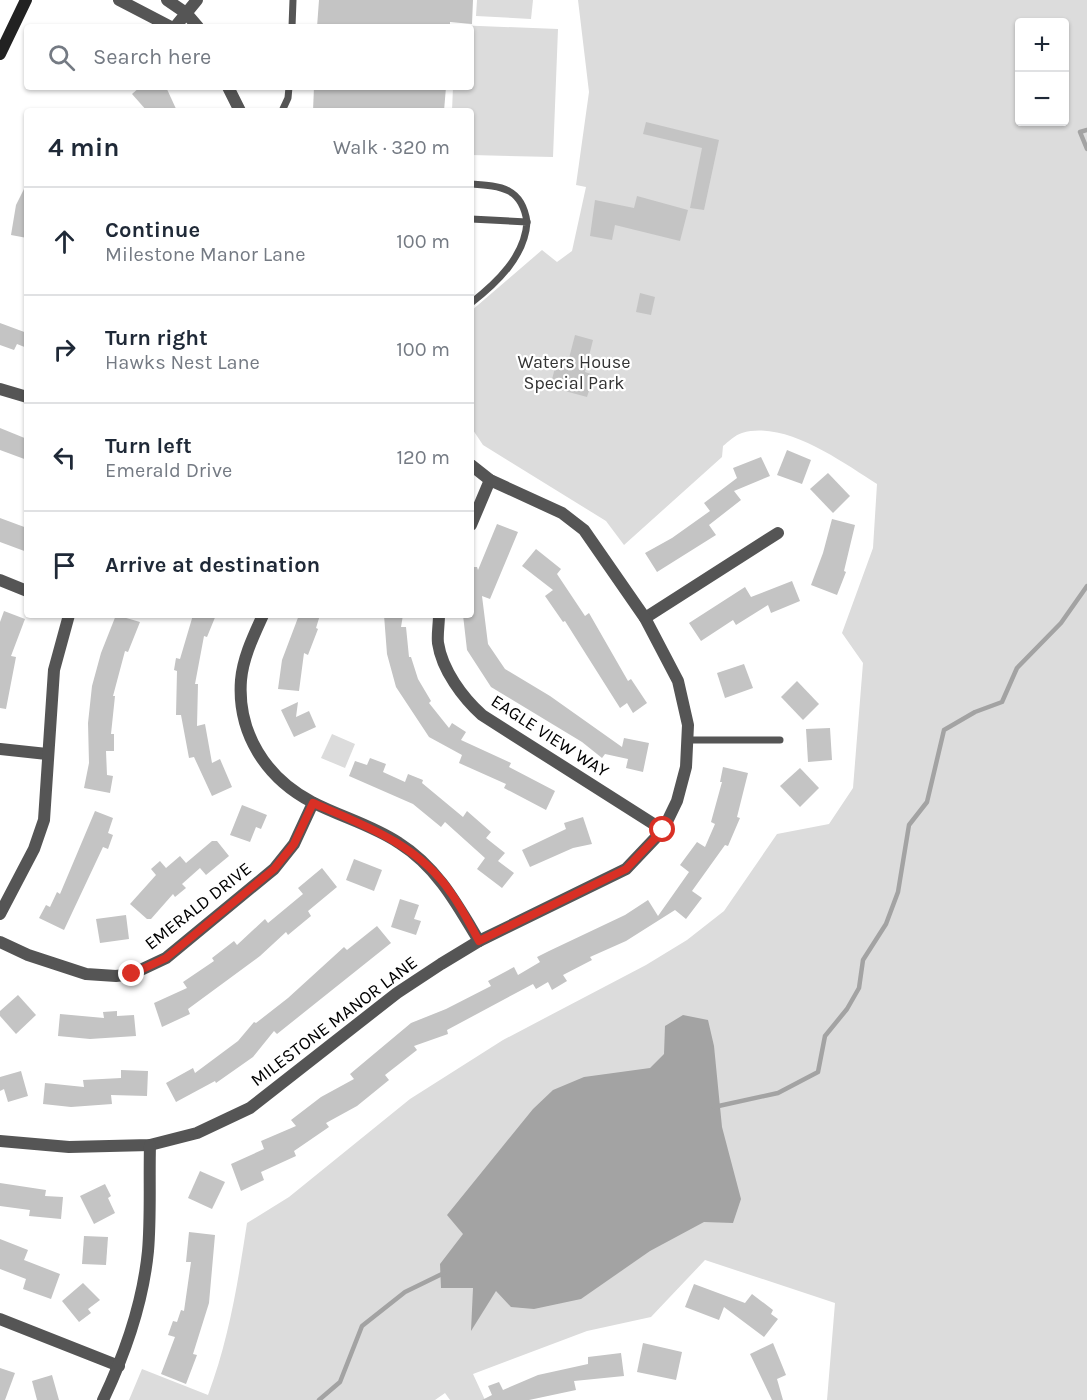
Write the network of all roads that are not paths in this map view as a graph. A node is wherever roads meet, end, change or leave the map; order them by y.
1 (26, 0) edge
2 (119, 0) edge
3 (167, 0) edge
4 (197, 0) edge
5 (293, 0) edge
6 (186, 13) junction
7 (167, 24) edge
8 (176, 24) edge
9 (195, 24) edge
10 (292, 24) edge
11 (0, 54) edge
12 (230, 90) edge
13 (289, 90) edge
14 (238, 108) edge
15 (283, 108) edge
16 (474, 184) edge
17 (474, 219) edge
18 (527, 222) junction
19 (474, 300) edge
20 (0, 389) edge
21 (24, 396) edge
22 (474, 468) edge
23 (489, 480) junction
24 (474, 518) edge
25 (778, 533) dead end
26 (0, 580) edge
27 (24, 590) edge
28 (68, 618) edge
29 (262, 618) edge
30 (439, 618) edge
31 (645, 618) junction
32 (687, 740) junction
33 (780, 740) dead end
34 (0, 749) edge
35 (47, 754) junction
36 (313, 803) junction
37 (663, 830) junction
38 (0, 914) edge
39 (479, 941) junction
40 (0, 942) edge
41 (0, 1141) edge
42 (150, 1145) junction
43 (0, 1319) edge
44 (119, 1366) junction
45 (103, 1400) edge

1 - 11 street
2 - 7 street
3 - 6 street
4 - 6 street
5 - 10 lane
6 - 8 street
6 - 9 street
12 - 14 street
13 - 15 lane
16 - 18 lane
17 - 18 lane
18 - 19 lane
20 - 21 street
22 - 23 street, MILESTONE MANOR LANE
23 - 24 street
23 - 31 street, MILESTONE MANOR LANE
25 - 31 street
26 - 27 street
28 - 35 street
29 - 36 street
30 - 37 street, EAGLE VIEW WAY
31 - 32 street, MILESTONE MANOR LANE
32 - 33 lane
32 - 37 street, MILESTONE MANOR LANE
34 - 35 street
35 - 38 street
36 - 39 street
36 - 40 street, EMERALD DRIVE
37 - 39 street, MILESTONE MANOR LANE
39 - 42 street, MILESTONE MANOR LANE
41 - 42 street, MILESTONE MANOR LANE
42 - 44 street
43 - 44 street
44 - 45 street

